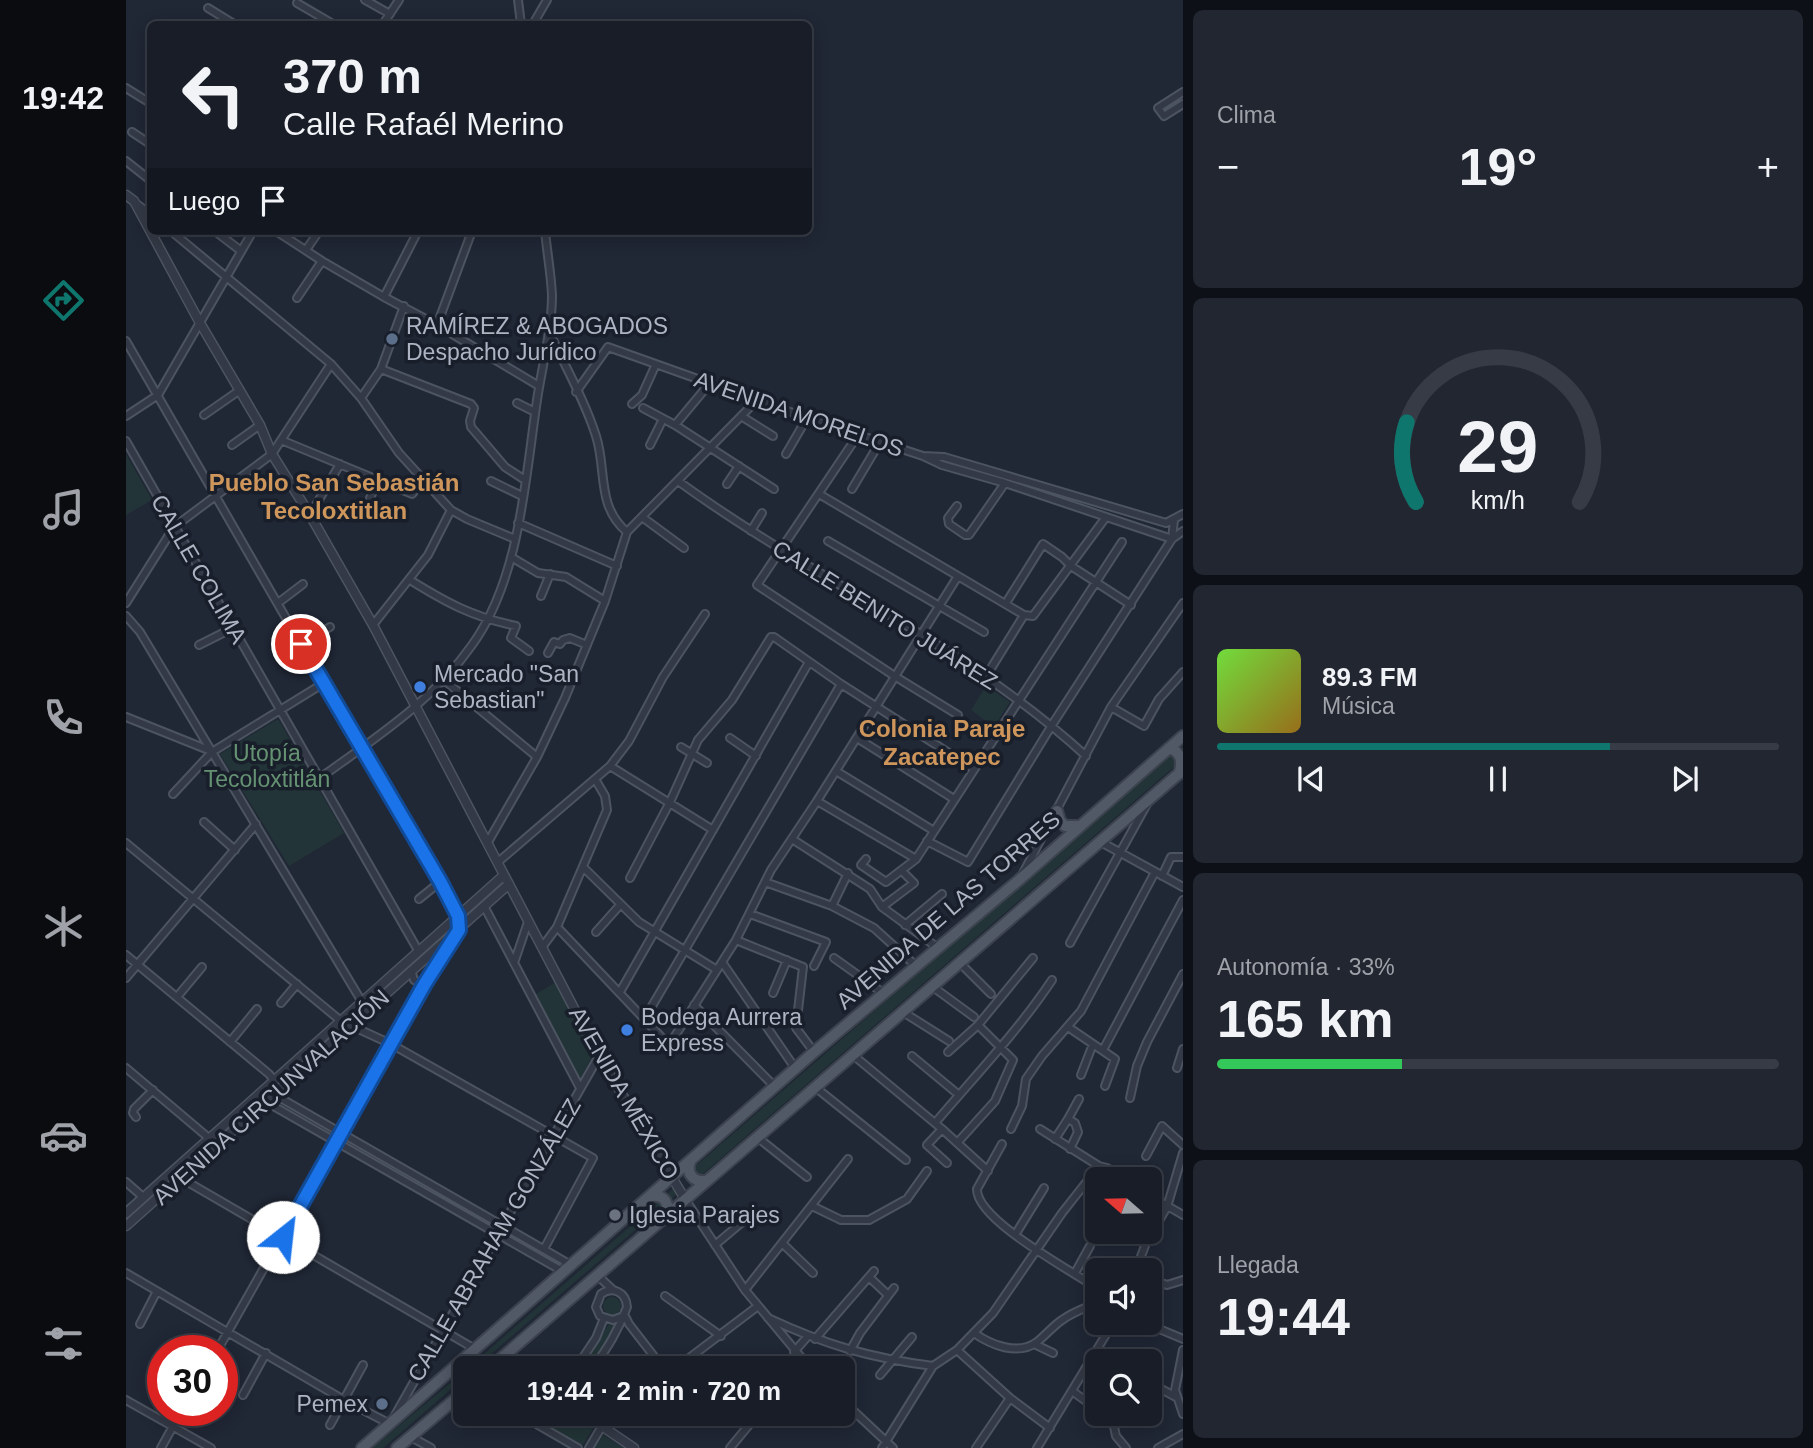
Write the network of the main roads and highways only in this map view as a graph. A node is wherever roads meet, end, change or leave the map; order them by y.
1 (1183, 736) edge
2 (1169, 748) junction
3 (1181, 772) edge
4 (1057, 811) road end
5 (1078, 826) junction
6 (690, 1162) junction
7 (705, 1181) junction
8 (651, 1196) junction
9 (665, 1215) junction
10 (503, 1356) edge
11 (453, 1401) edge
12 (362, 1448) edge
13 (397, 1448) edge

1 - 2 main road, AVENIDA DE LAS TORRES
2 - 3 main road
2 - 5 main road, AVENIDA DE LAS TORRES
3 - 7 main road, AVENIDA DE LAS TORRES
4 - 5 main road
5 - 6 main road, AVENIDA DE LAS TORRES
6 - 7 main road
6 - 8 main road, AVENIDA DE LAS TORRES
7 - 9 main road, AVENIDA DE LAS TORRES
8 - 9 main road
8 - 12 main road, AVENIDA DE LAS TORRES
9 - 10 main road, AVENIDA DE LAS TORRES
11 - 13 main road

